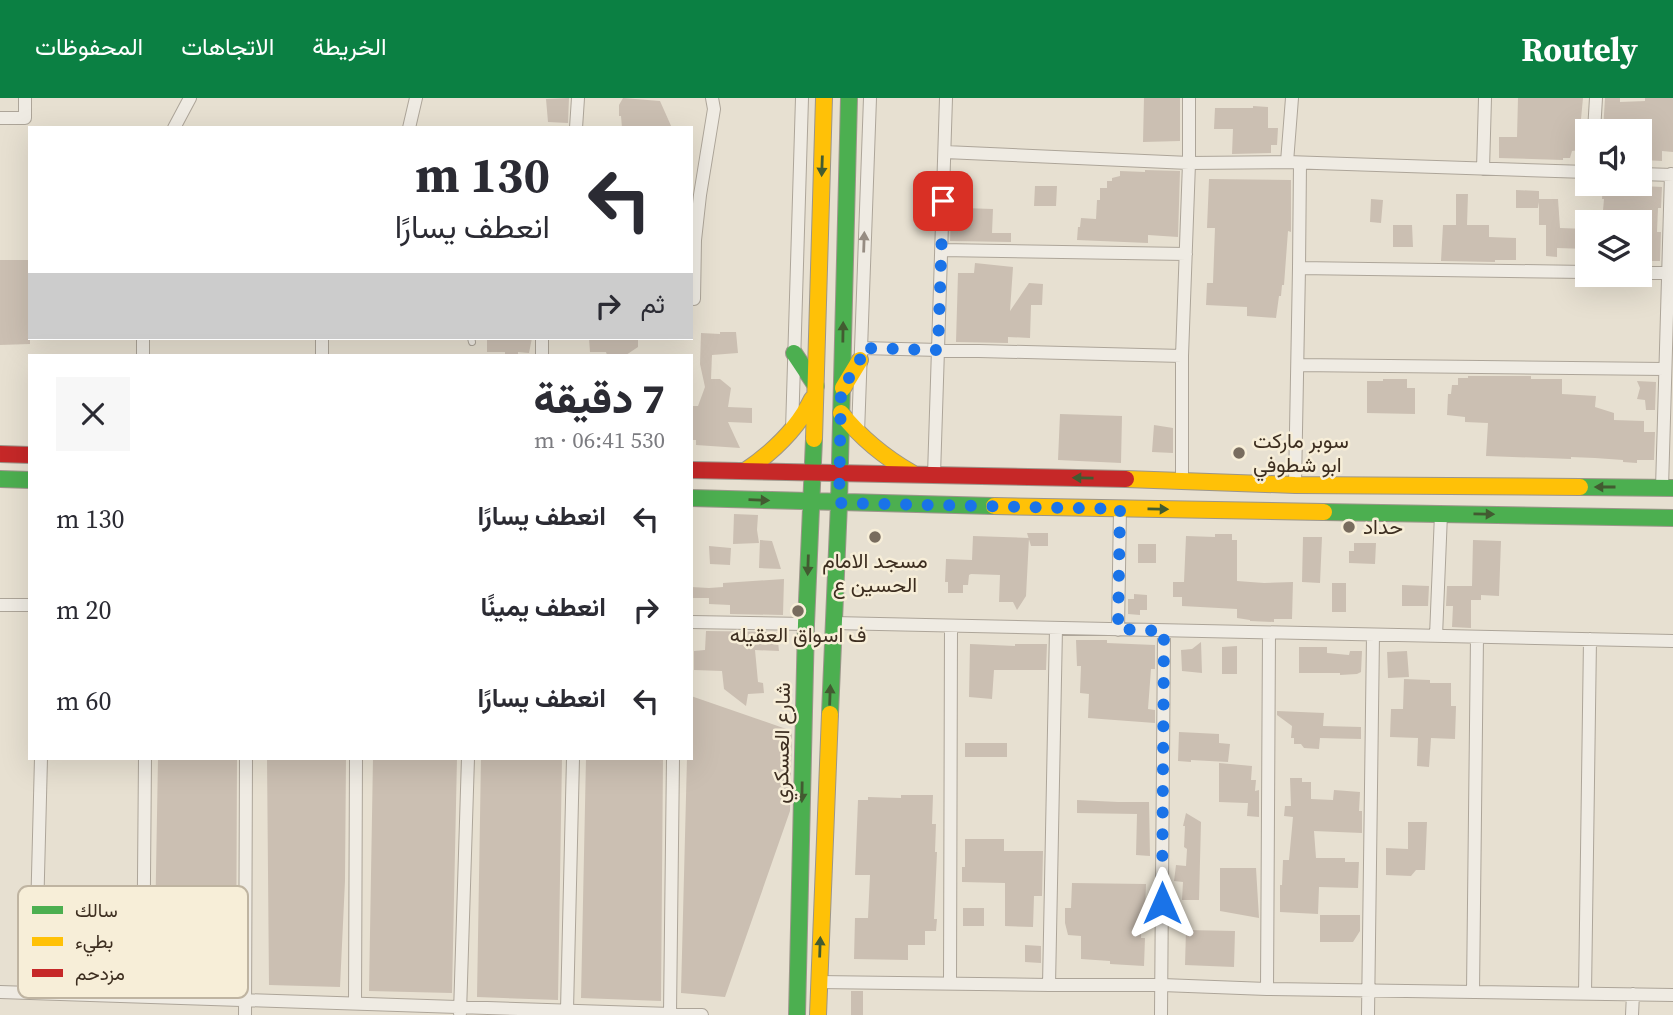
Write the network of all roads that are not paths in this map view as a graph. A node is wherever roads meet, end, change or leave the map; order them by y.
1 (25, 98) edge
2 (190, 98) edge
3 (416, 98) edge
4 (578, 98) edge
5 (712, 98) edge
6 (802, 98) edge
7 (824, 98) edge
8 (849, 98) edge
9 (870, 98) edge
10 (946, 98) edge
11 (1189, 98) edge
12 (1292, 98) edge
13 (1485, 98) edge
14 (1596, 98) edge
15 (0, 118) edge
16 (1595, 119) edge
17 (175, 126) edge
18 (409, 126) edge
19 (576, 126) edge
20 (945, 152) junction
21 (1189, 163) junction
22 (1293, 163) junction
23 (1483, 169) junction
24 (1575, 172) edge
25 (1652, 174) edge
26 (1672, 174) edge
27 (942, 250) junction
28 (1186, 254) junction
29 (1299, 268) junction
30 (1575, 272) edge
31 (1652, 273) edge
32 (1668, 273) junction
33 (694, 299) dead end
34 (938, 350) junction
35 (794, 353) junction
36 (860, 354) junction
37 (1182, 356) junction
38 (1298, 365) junction
39 (1665, 369) junction
40 (815, 389) junction
41 (841, 391) junction
42 (841, 413) junction
43 (792, 430) junction
44 (858, 433) junction
45 (0, 454) edge
46 (28, 455) edge
47 (693, 470) edge
48 (745, 471) junction
49 (812, 472) junction
50 (840, 473) junction
51 (915, 475) junction
52 (934, 475) junction
53 (0, 480) edge
54 (28, 480) edge
55 (1182, 480) junction
56 (1294, 485) junction
57 (1319, 485) junction
58 (1355, 485) junction
59 (1667, 488) edge
60 (693, 498) edge
61 (811, 502) junction
62 (839, 503) junction
63 (1120, 509) junction
64 (1322, 512) junction
65 (1360, 513) junction
66 (1441, 514) junction
67 (1673, 517) edge
68 (0, 604) edge
69 (28, 605) edge
70 (693, 622) edge
71 (833, 623) junction
72 (806, 624) junction
73 (951, 626) junction
74 (1056, 628) junction
75 (1118, 629) junction
76 (1164, 631) junction
77 (1269, 633) junction
78 (1373, 635) junction
79 (1436, 636) junction
80 (1477, 637) junction
81 (1590, 639) junction
82 (1673, 641) edge
83 (41, 760) edge
84 (145, 760) edge
85 (247, 760) edge
86 (356, 760) edge
87 (468, 760) edge
88 (573, 760) edge
89 (673, 760) edge
90 (38, 886) edge
91 (143, 886) edge
92 (246, 886) edge
93 (818, 982) junction
94 (950, 984) junction
95 (1049, 985) junction
96 (1162, 985) junction
97 (1267, 989) junction
98 (1368, 990) junction
99 (0, 992) edge
100 (1473, 992) junction
101 (18, 993) edge
102 (1585, 994) junction
103 (1633, 994) junction
104 (1673, 995) edge
105 (194, 998) edge
106 (245, 1000) junction
107 (355, 1003) junction
108 (567, 1010) junction
109 (460, 1011) edge
110 (670, 1014) edge
111 (245, 1015) edge
112 (702, 1015) edge
113 (797, 1015) edge
114 (818, 1015) edge
115 (1161, 1015) edge
116 (1368, 1015) edge
117 (1632, 1015) edge

1 - 15 street
2 - 17 street
3 - 18 street
4 - 19 street
5 - 33 street
6 - 35 street
7 -> 40 main road, شارع العسكري
41 -> 8 main road
36 -> 9 street
10 - 20 street
11 - 21 street
12 - 22 street
13 - 23 street
14 - 16 street
20 - 21 street
20 - 27 street
21 - 22 street
21 - 28 street
22 - 23 street
22 - 29 street
23 - 24 street
25 - 26 street
26 - 32 street
27 - 28 street
27 - 34 street
28 - 37 street
29 - 30 street
29 - 38 street
31 - 32 street
32 - 39 street
34 - 36 street
34 - 37 street
34 - 52 street
35 - 40 main road
35 - 43 street
36 - 41 main road
36 - 44 street
37 - 55 street
38 - 39 street
38 - 56 street
39 - 59 street
40 - 43 main road
40 - 49 main road, شارع العسكري
41 - 42 main road
42 - 44 main road
42 - 50 main road
43 - 48 main road
44 - 51 main road
45 - 46 main road
47 - 48 main road
48 - 49 main road
49 - 50 main road
49 - 61 main road, شارع العسكري
50 - 51 main road
50 - 62 main road
51 - 52 main road
55 -> 52 main road
53 - 54 main road
55 - 56 main road
56 - 57 main road
57 - 58 main road
57 - 64 main road
59 -> 58 main road
58 - 65 main road
60 -> 61 main road
61 - 62 main road
61 -> 72 main road, شارع العسكري
62 - 63 main road
62 - 71 main road
63 -> 64 main road
63 - 75 street
64 - 65 main road
65 - 66 main road
66 -> 67 main road
66 - 79 street
68 - 69 street
70 - 72 street
71 - 73 street
93 -> 71 main road
72 -> 113 main road, شارع العسكري
73 - 74 street
73 - 94 street
74 - 75 street
74 - 95 street
75 - 76 street
76 - 77 street
76 - 96 street
77 - 78 street
77 - 97 street
78 - 79 street
78 - 98 street
79 - 80 street
80 - 81 street
80 - 100 street
81 - 82 street
81 - 102 street
83 - 90 street
84 - 91 street
85 - 92 street
86 - 107 street
87 - 109 street
88 - 108 street
89 - 110 street
93 - 94 street
93 - 114 main road
94 - 95 street
95 - 96 street
96 - 97 street
96 - 115 street
97 - 98 street
98 - 100 street
98 - 116 street
99 - 101 street
100 - 102 street
102 - 103 street
103 - 104 street
103 - 117 street
105 - 106 street
106 - 107 street
106 - 111 street
107 - 109 street
108 - 109 street
108 - 110 street
110 - 112 street

